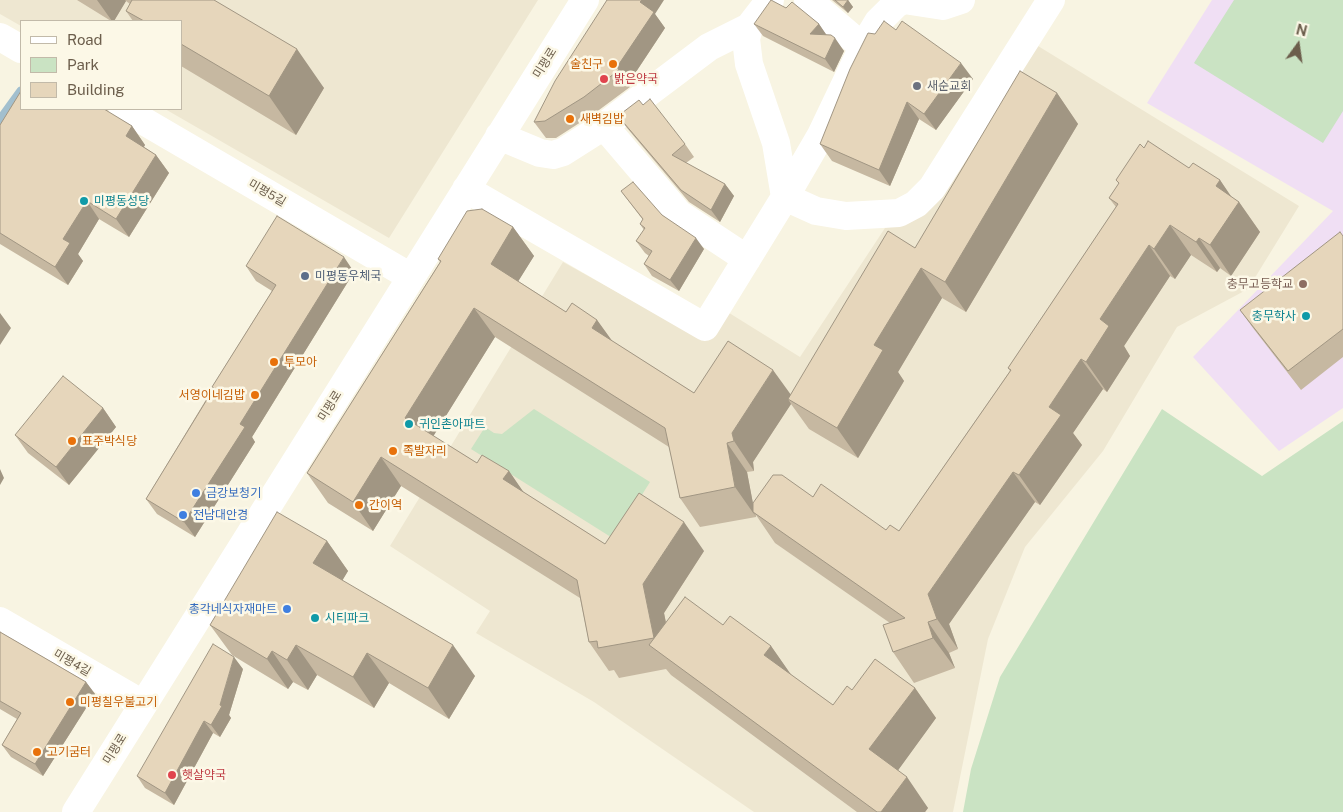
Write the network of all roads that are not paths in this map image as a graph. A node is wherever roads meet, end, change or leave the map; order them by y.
1 (584, 0) edge
2 (770, 0) edge
3 (808, 0) edge
4 (961, 0) edge
5 (1051, 0) edge
6 (749, 27) junction
7 (863, 47) junction
8 (125, 110) edge
9 (604, 126) junction
10 (499, 136) junction
11 (466, 189) junction
12 (785, 197) junction
13 (747, 259) junction
14 (411, 277) junction
15 (0, 621) edge
16 (143, 704) junction
17 (76, 812) edge

1 - 10 street, 미평로
2 - 6 street
3 - 7 street
4 - 7 street
5 - 12 street
6 - 9 street
6 - 12 street
7 - 12 street
8 - 14 street, 미평5길
9 - 10 street
9 - 13 street
10 - 11 street, 미평로
11 - 13 street
11 - 14 street, 미평로
12 - 13 street
14 - 16 street, 미평로
15 - 16 street, 미평4길
16 - 17 street, 미평로

